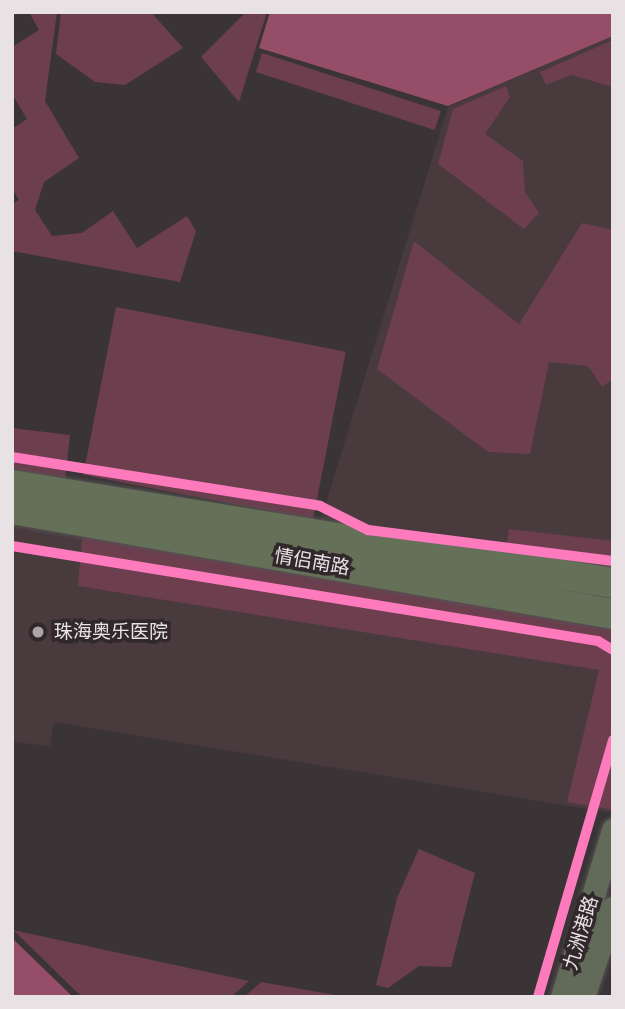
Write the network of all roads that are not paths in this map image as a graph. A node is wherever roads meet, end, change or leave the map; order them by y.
1 (12, 485) edge
2 (12, 509) edge
3 (613, 583) edge
4 (613, 614) edge
5 (613, 830) edge
6 (613, 908) edge
7 (562, 997) edge
8 (583, 997) edge

1 - 3 highway, 情侣南路
2 - 4 highway, 情侣南路
5 - 7 street, 九洲港路
6 - 8 street, 九洲港路

